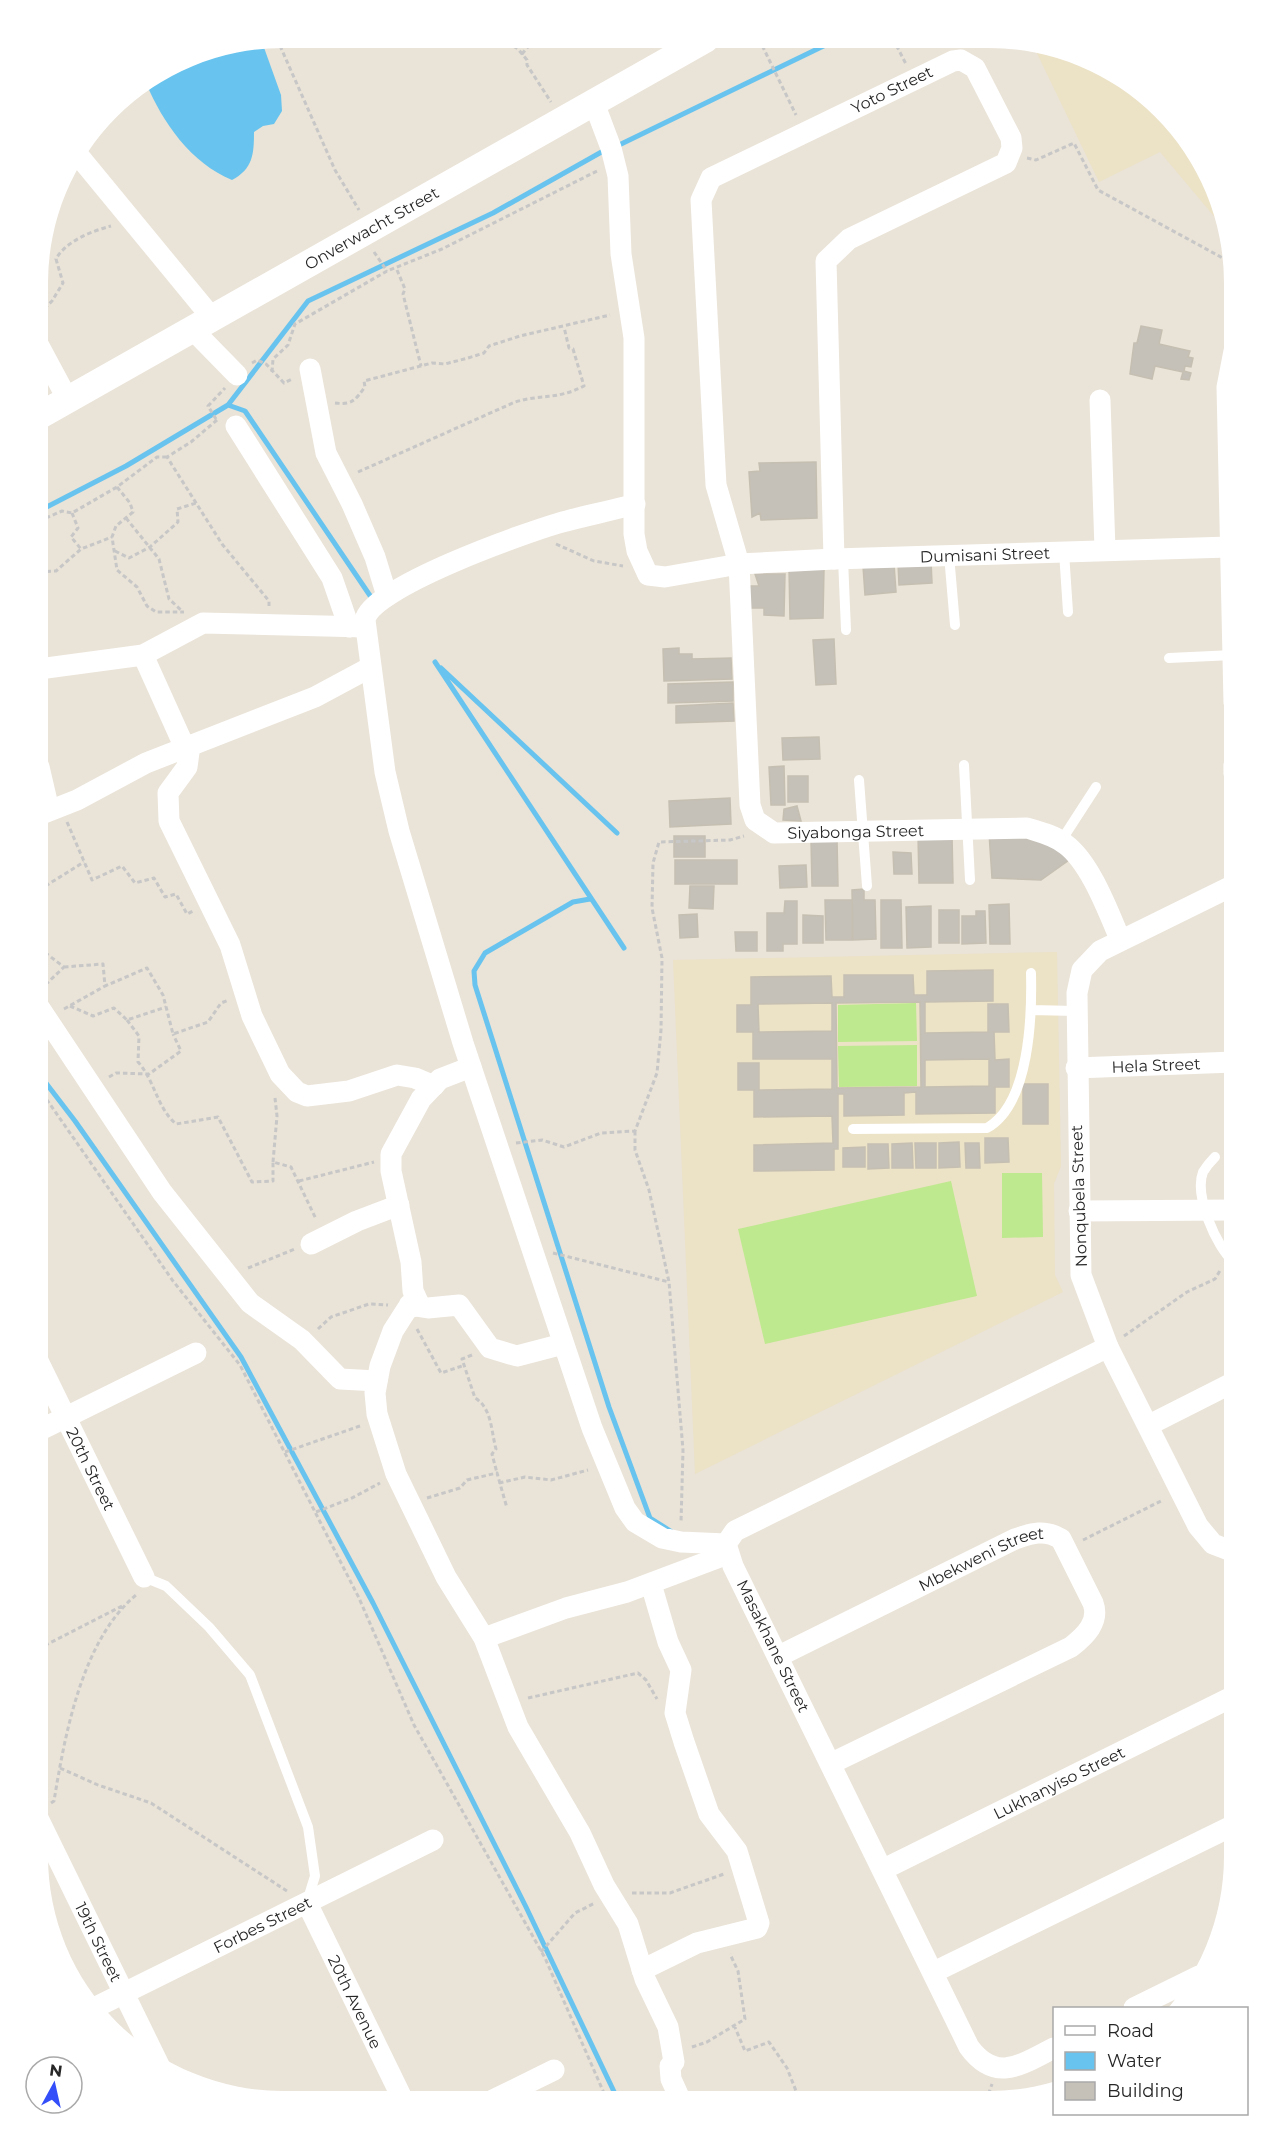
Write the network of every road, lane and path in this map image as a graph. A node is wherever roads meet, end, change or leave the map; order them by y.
1 (281, 48) edge
2 (514, 48) edge
3 (527, 48) edge
4 (690, 48) edge
5 (763, 48) edge
6 (898, 48) edge
7 (522, 54) junction
8 (914, 80) junction
9 (594, 103) junction
10 (563, 121) junction
11 (805, 133) junction
12 (1010, 156) junction
13 (83, 161) edge
14 (614, 161) junction
15 (127, 212) junction
16 (370, 231) junction
17 (1222, 258) edge
18 (380, 262) dead end
19 (397, 269) junction
20 (387, 272) junction
21 (48, 305) edge
22 (628, 310) junction
23 (203, 325) junction
24 (564, 327) junction
25 (257, 360) dead end
26 (48, 363) edge
27 (421, 366) junction
28 (272, 372) junction
29 (310, 372) joint
30 (237, 375) joint
31 (316, 399) junction
32 (68, 400) junction
33 (1101, 400) dead end
34 (48, 411) edge
35 (227, 423) junction
36 (167, 457) junction
37 (340, 480) junction
38 (117, 487) junction
39 (196, 503) junction
40 (635, 504) junction
41 (72, 513) junction
42 (48, 517) edge
43 (126, 518) junction
44 (528, 533) junction
45 (112, 537) junction
46 (150, 547) junction
47 (1224, 547) edge
48 (81, 549) junction
49 (1105, 550) junction
50 (116, 551) junction
51 (1064, 552) junction
52 (949, 555) junction
53 (838, 559) junction
54 (739, 564) junction
55 (643, 566) junction
56 (48, 572) edge
57 (387, 596) junction
58 (181, 610) junction
59 (1068, 612) dead end
60 (203, 623) junction
61 (955, 625) dead end
62 (271, 626) junction
63 (357, 627) junction
64 (846, 630) dead end
65 (143, 655) junction
66 (1224, 655) edge
67 (1168, 658) dead end
68 (48, 668) edge
69 (369, 668) junction
70 (187, 747) junction
71 (964, 765) dead end
72 (859, 780) dead end
73 (1096, 787) dead end
74 (49, 810) edge
75 (760, 826) junction
76 (969, 829) junction
77 (862, 831) junction
78 (1061, 841) junction
79 (84, 862) junction
80 (970, 880) dead end
81 (48, 884) edge
82 (867, 886) dead end
83 (1224, 890) edge
84 (211, 902) junction
85 (1120, 939) junction
86 (48, 955) edge
87 (64, 967) junction
88 (1031, 973) dead end
89 (48, 983) edge
90 (105, 986) junction
91 (246, 995) junction
92 (70, 1006) junction
93 (166, 1007) junction
94 (1031, 1010) junction
95 (1076, 1011) junction
96 (48, 1012) edge
97 (127, 1020) junction
98 (48, 1021) edge
99 (173, 1034) junction
100 (1224, 1062) edge
101 (471, 1066) junction
102 (1076, 1068) junction
103 (149, 1074) junction
104 (280, 1074) junction
105 (434, 1086) junction
106 (92, 1087) junction
107 (48, 1100) edge
108 (853, 1129) dead end
109 (635, 1131) junction
110 (500, 1155) junction
111 (1215, 1157) dead end
112 (390, 1161) junction
113 (273, 1162) junction
114 (298, 1182) junction
115 (399, 1205) junction
116 (1079, 1210) junction
117 (1205, 1210) junction
118 (1224, 1210) edge
119 (318, 1241) junction
120 (533, 1249) junction
121 (1224, 1250) edge
122 (1224, 1268) edge
123 (229, 1276) junction
124 (669, 1282) junction
125 (411, 1306) junction
126 (302, 1340) junction
127 (563, 1344) junction
128 (1108, 1347) junction
129 (490, 1348) junction
130 (196, 1353) dead end
131 (465, 1365) junction
132 (48, 1381) edge
133 (377, 1381) junction
134 (1224, 1387) edge
135 (66, 1417) junction
136 (1149, 1425) junction
137 (48, 1426) edge
138 (348, 1430) dead end
139 (285, 1452) junction
140 (608, 1465) junction
141 (497, 1473) junction
142 (396, 1474) junction
143 (500, 1483) junction
144 (1181, 1492) junction
145 (408, 1505) junction
146 (507, 1508) dead end
147 (316, 1512) junction
148 (681, 1542) junction
149 (727, 1549) junction
150 (1224, 1550) edge
151 (1067, 1552) junction
152 (144, 1577) junction
153 (651, 1584) junction
154 (122, 1606) junction
155 (483, 1638) junction
156 (48, 1644) edge
157 (779, 1656) junction
158 (508, 1698) junction
159 (1224, 1701) edge
160 (676, 1704) junction
161 (832, 1763) junction
162 (60, 1768) junction
163 (48, 1806) edge
164 (48, 1825) edge
165 (1224, 1829) edge
166 (433, 1840) dead end
167 (884, 1869) junction
168 (307, 1903) junction
169 (721, 1936) junction
170 (642, 1970) junction
171 (934, 1972) junction
172 (1186, 1982) edge
173 (124, 1993) junction
174 (101, 2004) edge
175 (1136, 2007) edge
176 (734, 2025) junction
177 (1053, 2048) edge
178 (152, 2050) edge
179 (673, 2054) junction
180 (554, 2070) dead end
181 (399, 2091) edge
182 (511, 2091) edge
183 (603, 2091) edge
184 (677, 2091) edge
185 (796, 2091) edge

1 - 16 path
2 - 7 path
3 - 7 path
4 - 9 street, Onverwacht Street
5 - 11 path
6 - 8 path
7 - 10 path
8 - 11 street, Yoto Street
8 - 12 street, Yoto Street
9 - 10 street, Onverwacht Street
9 - 14 street
10 - 16 street, Onverwacht Street
11 - 54 street, Yoto Street
12 - 17 path
12 - 53 street
13 - 15 street
14 - 19 path
14 - 22 street
15 - 21 path
15 - 23 street
16 - 23 street, Onverwacht Street
18 - 20 path
19 - 20 path
19 - 27 path
20 - 28 path
22 - 24 path
22 - 40 street
23 - 30 street
23 - 32 street, Onverwacht Street
24 - 27 path
24 - 37 path
25 - 28 path
26 - 32 street
27 - 31 path
28 - 29 path
29 - 31 street
30 - 35 path
31 - 37 street
32 - 34 street, Onverwacht Street
33 - 49 street
35 - 36 path
35 - 63 street
36 - 38 path
36 - 39 path
37 - 57 street
38 - 41 path
38 - 43 path
39 - 46 path
39 - 62 path
40 - 44 street
40 - 55 street
41 - 42 path
41 - 48 path
43 - 45 path
43 - 46 path
44 - 55 path
44 - 57 street
45 - 48 path
45 - 50 path
46 - 50 path
46 - 58 path
47 - 49 street, Dumisani Street
48 - 56 path
49 - 51 street, Dumisani Street
50 - 58 path
51 - 52 street, Dumisani Street
51 - 59 lane
52 - 53 street, Dumisani Street
52 - 61 lane
53 - 54 street, Dumisani Street
53 - 64 lane
54 - 55 street, Dumisani Street
54 - 75 street
57 - 63 street
58 - 60 path
60 - 62 street
60 - 65 street
62 - 63 street
63 - 69 street
65 - 68 street
65 - 70 street
66 - 67 lane
69 - 70 street
69 - 101 street
70 - 74 street
70 - 84 street
71 - 76 lane
72 - 77 lane
73 - 78 lane
74 - 79 path
75 - 77 street, Siyabonga Street
75 - 109 path
76 - 77 street, Siyabonga Street
76 - 78 street, Siyabonga Street
76 - 80 lane
77 - 82 lane
78 - 85 street, Siyabonga Street
79 - 81 path
79 - 84 path
83 - 85 street, Nonqubela Street
84 - 91 street
85 - 95 street, Nonqubela Street
86 - 87 path
87 - 89 path
87 - 90 path
88 - 94 lane
90 - 92 path
90 - 93 path
91 - 99 path
91 - 104 street
92 - 96 path
92 - 97 path
93 - 97 path
93 - 99 path
94 - 95 lane
94 - 108 lane
95 - 102 street, Nonqubela Street
97 - 103 path
98 - 106 street
99 - 103 path
100 - 102 street, Hela Street
101 - 105 street
101 - 110 street
102 - 116 street, Nonqubela Street
103 - 106 path
103 - 113 path
104 - 105 street
104 - 113 path
105 - 112 street
106 - 123 street
107 - 139 path
109 - 110 path
109 - 124 path
110 - 120 street
111 - 117 lane
112 - 114 path
112 - 115 street
113 - 114 path
114 - 119 path
115 - 119 street
115 - 125 street
116 - 117 street
116 - 128 street, Nonqubela Street
117 - 118 street
117 - 121 lane
119 - 123 path
120 - 124 path
120 - 127 street
122 - 128 path
123 - 126 street
124 - 148 path
125 - 126 path
125 - 129 street
125 - 131 path
125 - 133 street
126 - 133 street
127 - 129 street
127 - 140 street
128 - 136 street, Nonqubela Street
128 - 149 street
129 - 131 path
130 - 135 street
131 - 141 path
132 - 135 street, 20th Street
133 - 142 street
134 - 136 street
135 - 137 street
135 - 152 street, 20th Street
136 - 144 street, Nonqubela Street
138 - 139 path
139 - 147 path
140 - 143 path
140 - 148 street
141 - 143 path
141 - 145 path
142 - 145 street
142 - 147 path
143 - 146 path
144 - 150 street, Nonqubela Street
144 - 151 path
145 - 155 street
147 - 183 path
148 - 149 street
149 - 153 street
149 - 157 street, Masakhane Street
151 - 157 street, Mbekweni Street
151 - 161 street, Mbekweni Street
152 - 154 path
152 - 168 lane
153 - 155 street
153 - 160 street
154 - 156 path
154 - 162 path
155 - 158 street
157 - 161 street, Masakhane Street
158 - 160 path
158 - 170 street
159 - 167 street, Lukhanyiso Street
160 - 169 street
161 - 167 street, Masakhane Street
162 - 163 path
162 - 168 path
164 - 173 street, 19th Street
165 - 171 street
166 - 168 street, Forbes Street
167 - 171 street, Masakhane Street
168 - 173 street, Forbes Street
168 - 181 street, 20th Avenue
169 - 170 street
169 - 176 path
170 - 179 street
171 - 177 street, Masakhane Street
172 - 175 street
173 - 174 street, Forbes Street
173 - 178 street, 19th Street
176 - 179 path
176 - 185 path
179 - 184 street
180 - 182 street

